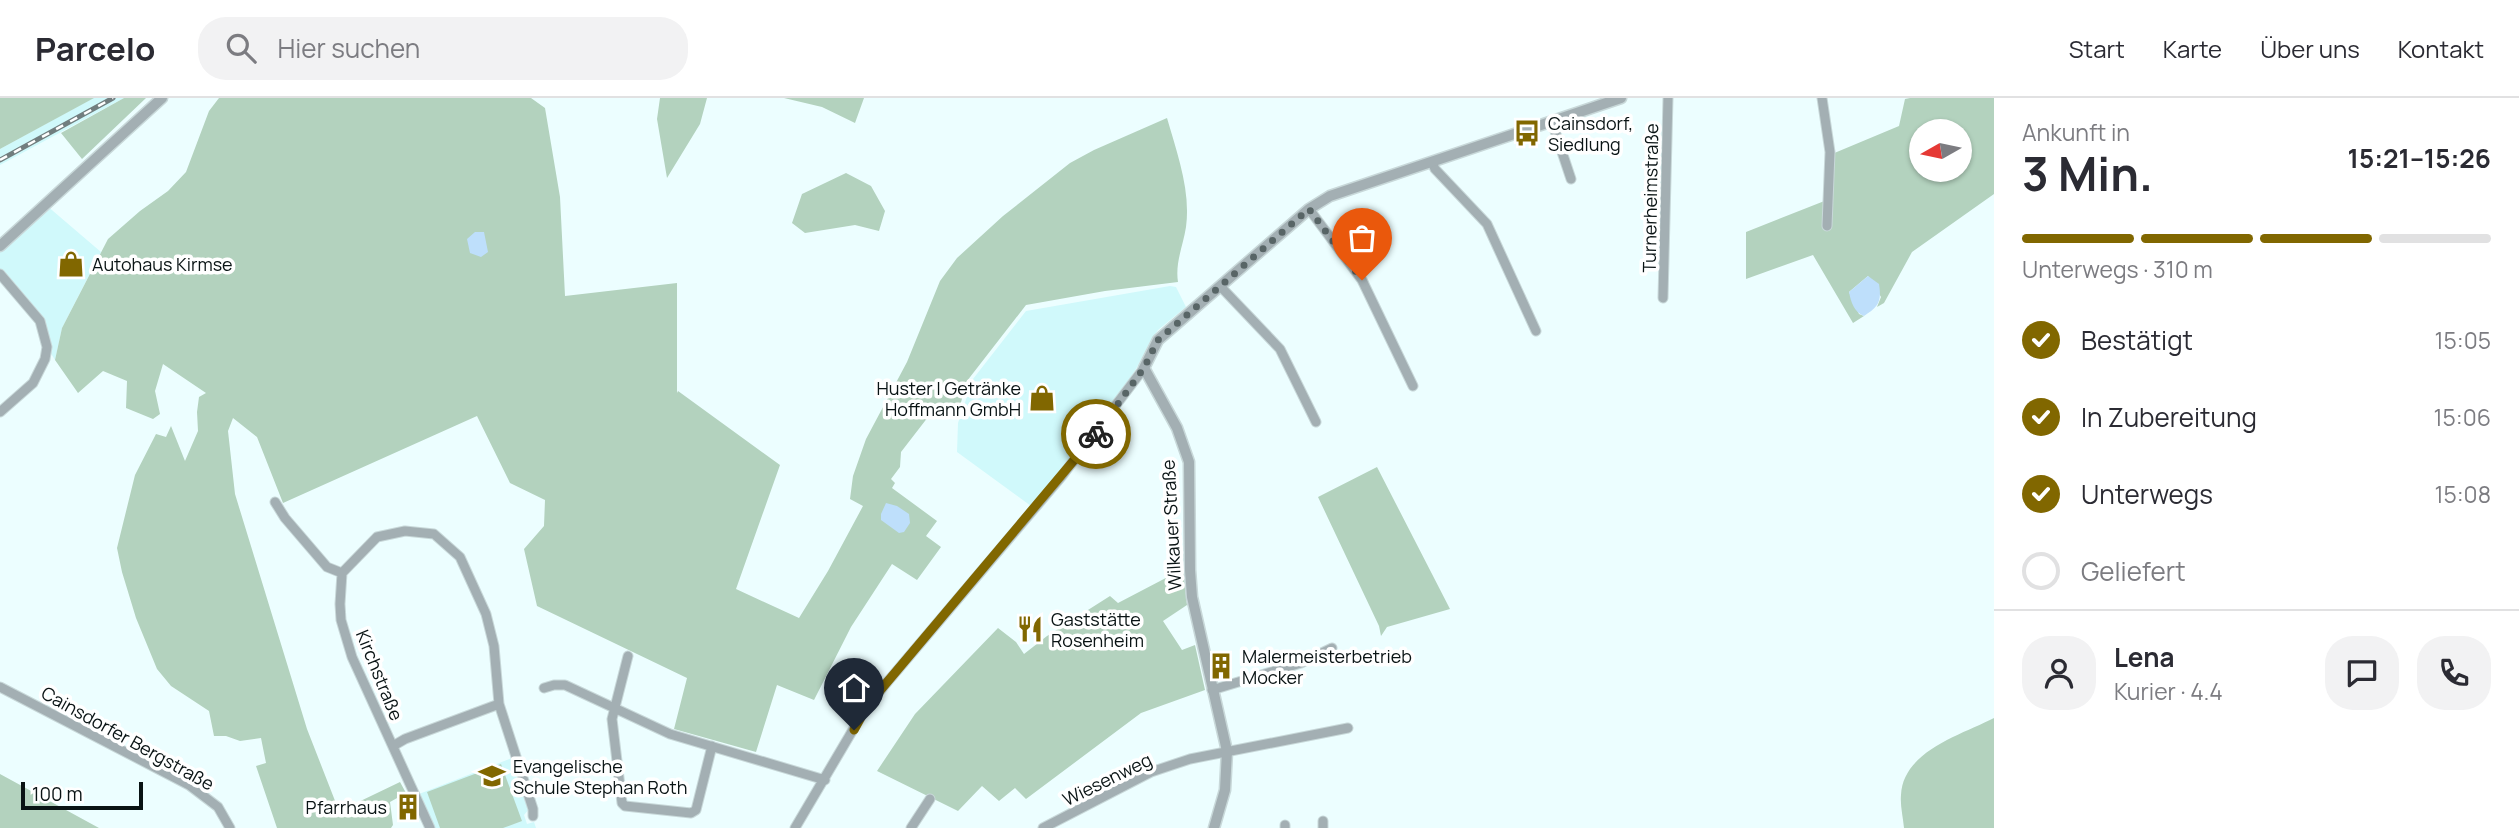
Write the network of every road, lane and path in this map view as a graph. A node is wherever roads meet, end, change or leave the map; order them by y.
1 (162, 98) edge
2 (1621, 98) edge
3 (1668, 98) edge
4 (1822, 98) edge
5 (1552, 122) junction
6 (1432, 162) junction
7 (1571, 178) dead end
8 (1309, 209) junction
9 (1827, 226) dead end
10 (0, 246) edge
11 (0, 274) edge
12 (1221, 287) junction
13 (1663, 299) dead end
14 (1536, 331) dead end
15 (1144, 368) junction
16 (1413, 386) dead end
17 (0, 412) edge
18 (1315, 422) dead end
19 (275, 502) dead end
20 (342, 573) junction
21 (1332, 648) dead end
22 (628, 656) dead end
23 (0, 687) edge
24 (544, 688) dead end
25 (1212, 690) junction
26 (499, 704) junction
27 (614, 708) junction
28 (1348, 728) dead end
29 (393, 746) junction
30 (712, 746) junction
31 (1227, 751) junction
32 (825, 780) junction
33 (930, 799) dead end
34 (533, 816) dead end
35 (230, 828) edge
36 (430, 828) edge
37 (796, 828) edge
38 (911, 828) edge
39 (1043, 828) edge
40 (1213, 828) edge

1 - 10 street
2 - 5 street
3 - 13 street, Turnerheimstraße
4 - 9 street
5 - 6 street
5 - 7 street
6 - 8 street
6 - 14 street
8 - 12 street
8 - 16 street
11 - 17 street
12 - 15 street
12 - 18 street
15 - 25 street, Wilkauer Straße
15 - 32 street
19 - 20 street
20 - 26 street
20 - 29 street, Kirchstraße
21 - 25 street
22 - 27 street
23 - 35 street, Cainsdorfer Bergstraße
24 - 27 street
25 - 31 street, Wilkauer Straße
26 - 29 street, Kirchstraße
26 - 34 street
27 - 30 street
27 - 30 street
28 - 31 street, Wiesenweg
29 - 36 street, Kirchstraße
30 - 32 street
31 - 39 street, Wiesenweg
31 - 40 street, Wilkauer Straße
32 - 37 street
33 - 38 street

